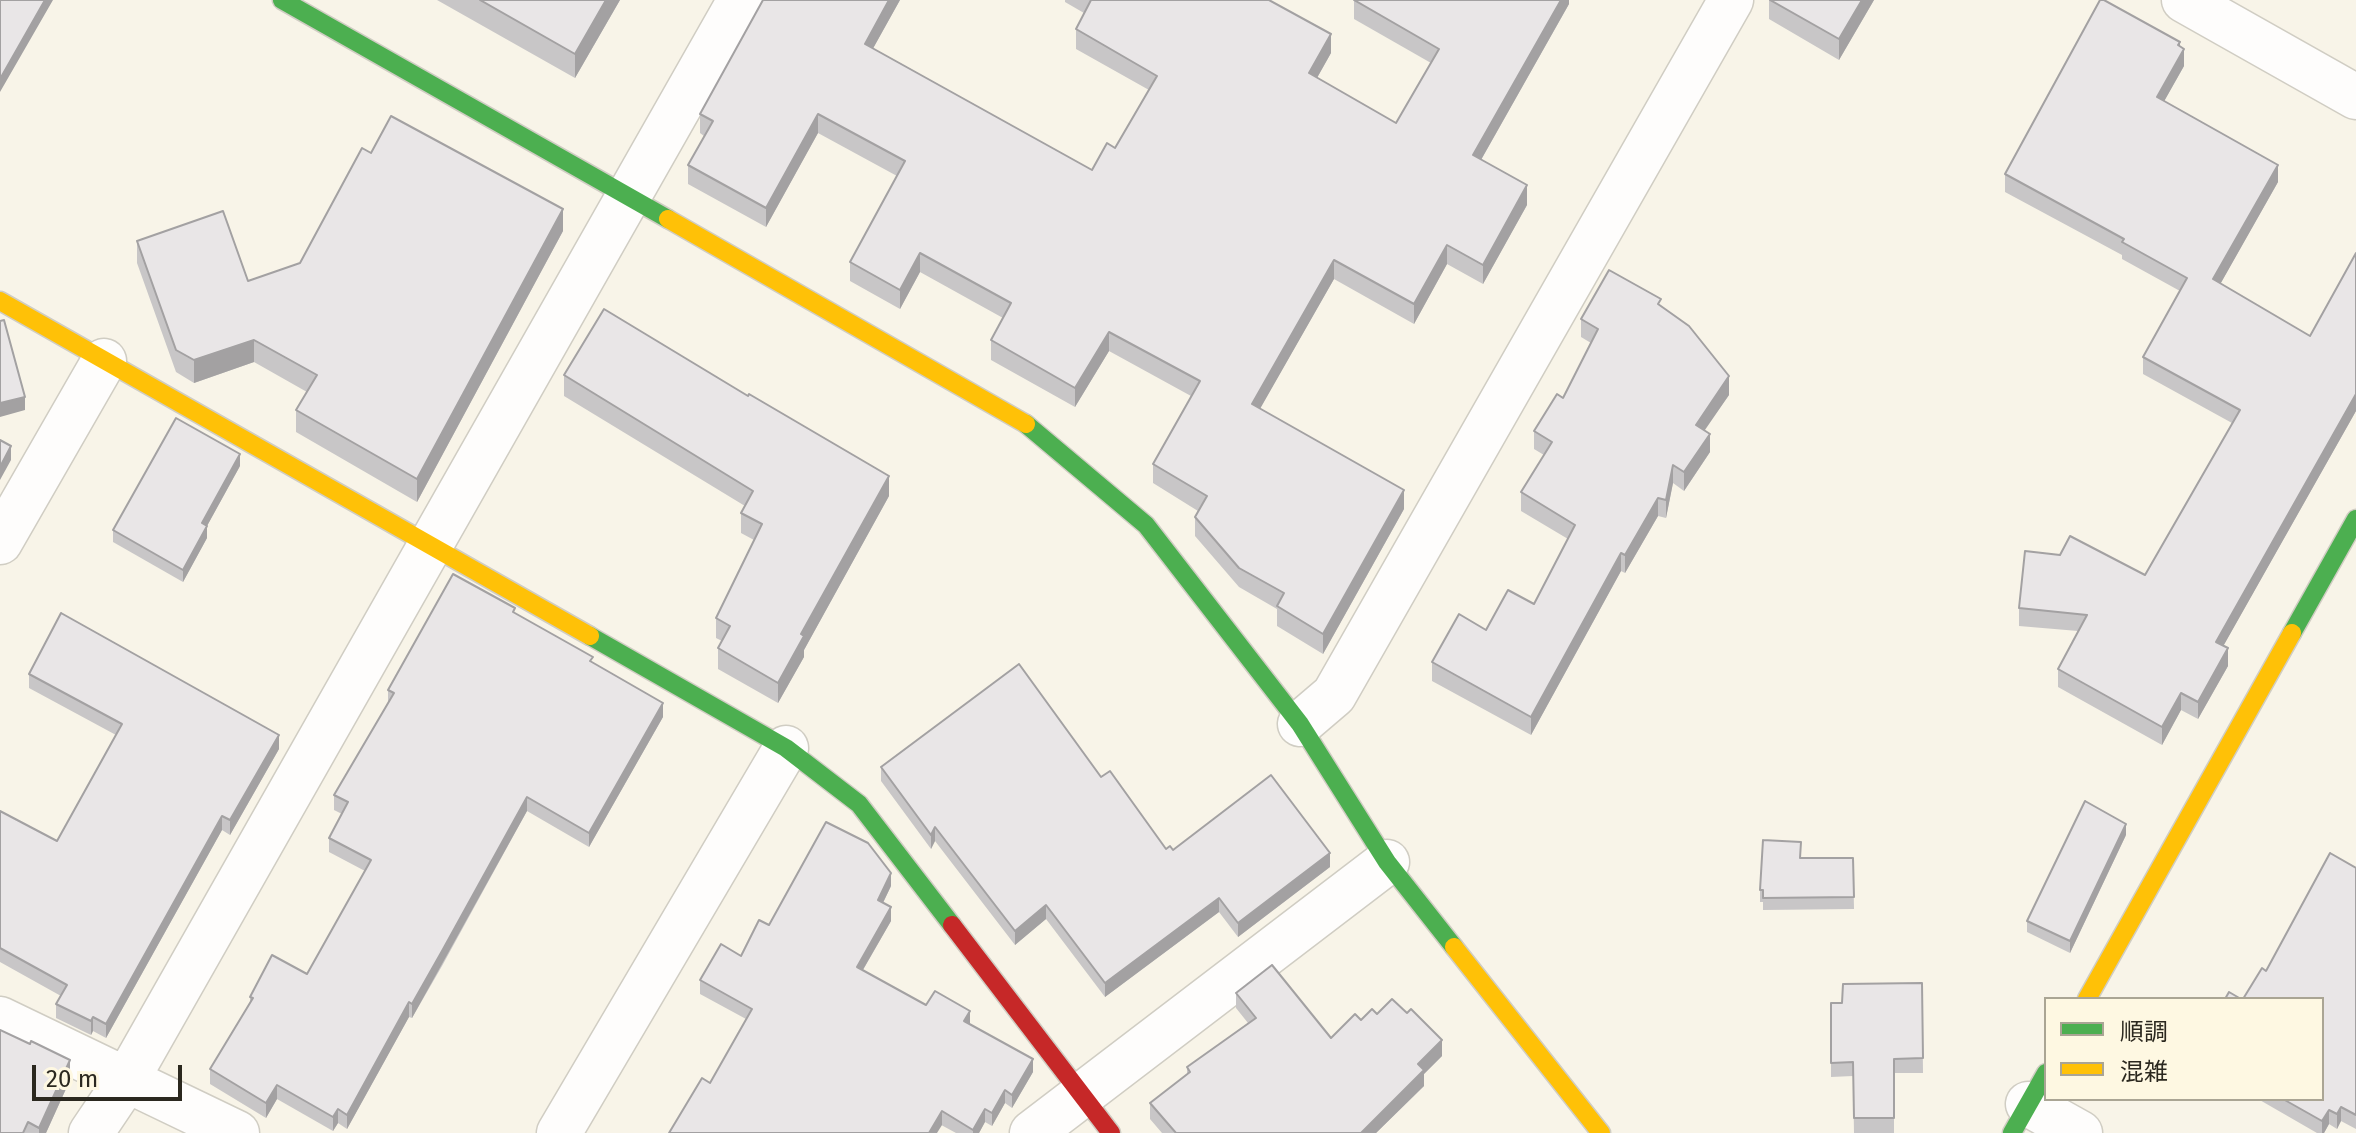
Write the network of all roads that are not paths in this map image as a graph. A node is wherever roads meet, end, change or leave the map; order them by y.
1 (282, 0) edge
2 (740, 0) edge
3 (1731, 0) edge
4 (2184, 0) edge
5 (2356, 97) edge
6 (630, 196) junction
7 (0, 301) edge
8 (104, 361) junction
9 (2356, 519) edge
10 (0, 542) edge
11 (431, 545) junction
12 (1300, 724) junction
13 (786, 748) junction
14 (1387, 862) junction
15 (2088, 997) edge
16 (0, 1019) edge
17 (126, 1081) junction
18 (1082, 1096) junction
19 (2029, 1103) edge
20 (91, 1133) edge
21 (237, 1133) edge
22 (559, 1133) edge
23 (1032, 1133) edge
24 (1111, 1133) edge
25 (1601, 1133) edge
26 (2080, 1133) edge

1 - 6 street
2 - 6 street
3 - 12 street
4 - 5 street
6 - 11 street
6 - 12 street
7 - 8 street
8 - 10 street
8 - 11 street
9 - 15 street
11 - 13 street
11 - 17 street
12 - 14 street
13 - 18 street
13 - 22 street
14 - 18 street
14 - 25 street
16 - 17 street
17 - 20 street
17 - 21 street
18 - 23 street
18 - 24 street
19 - 26 street

